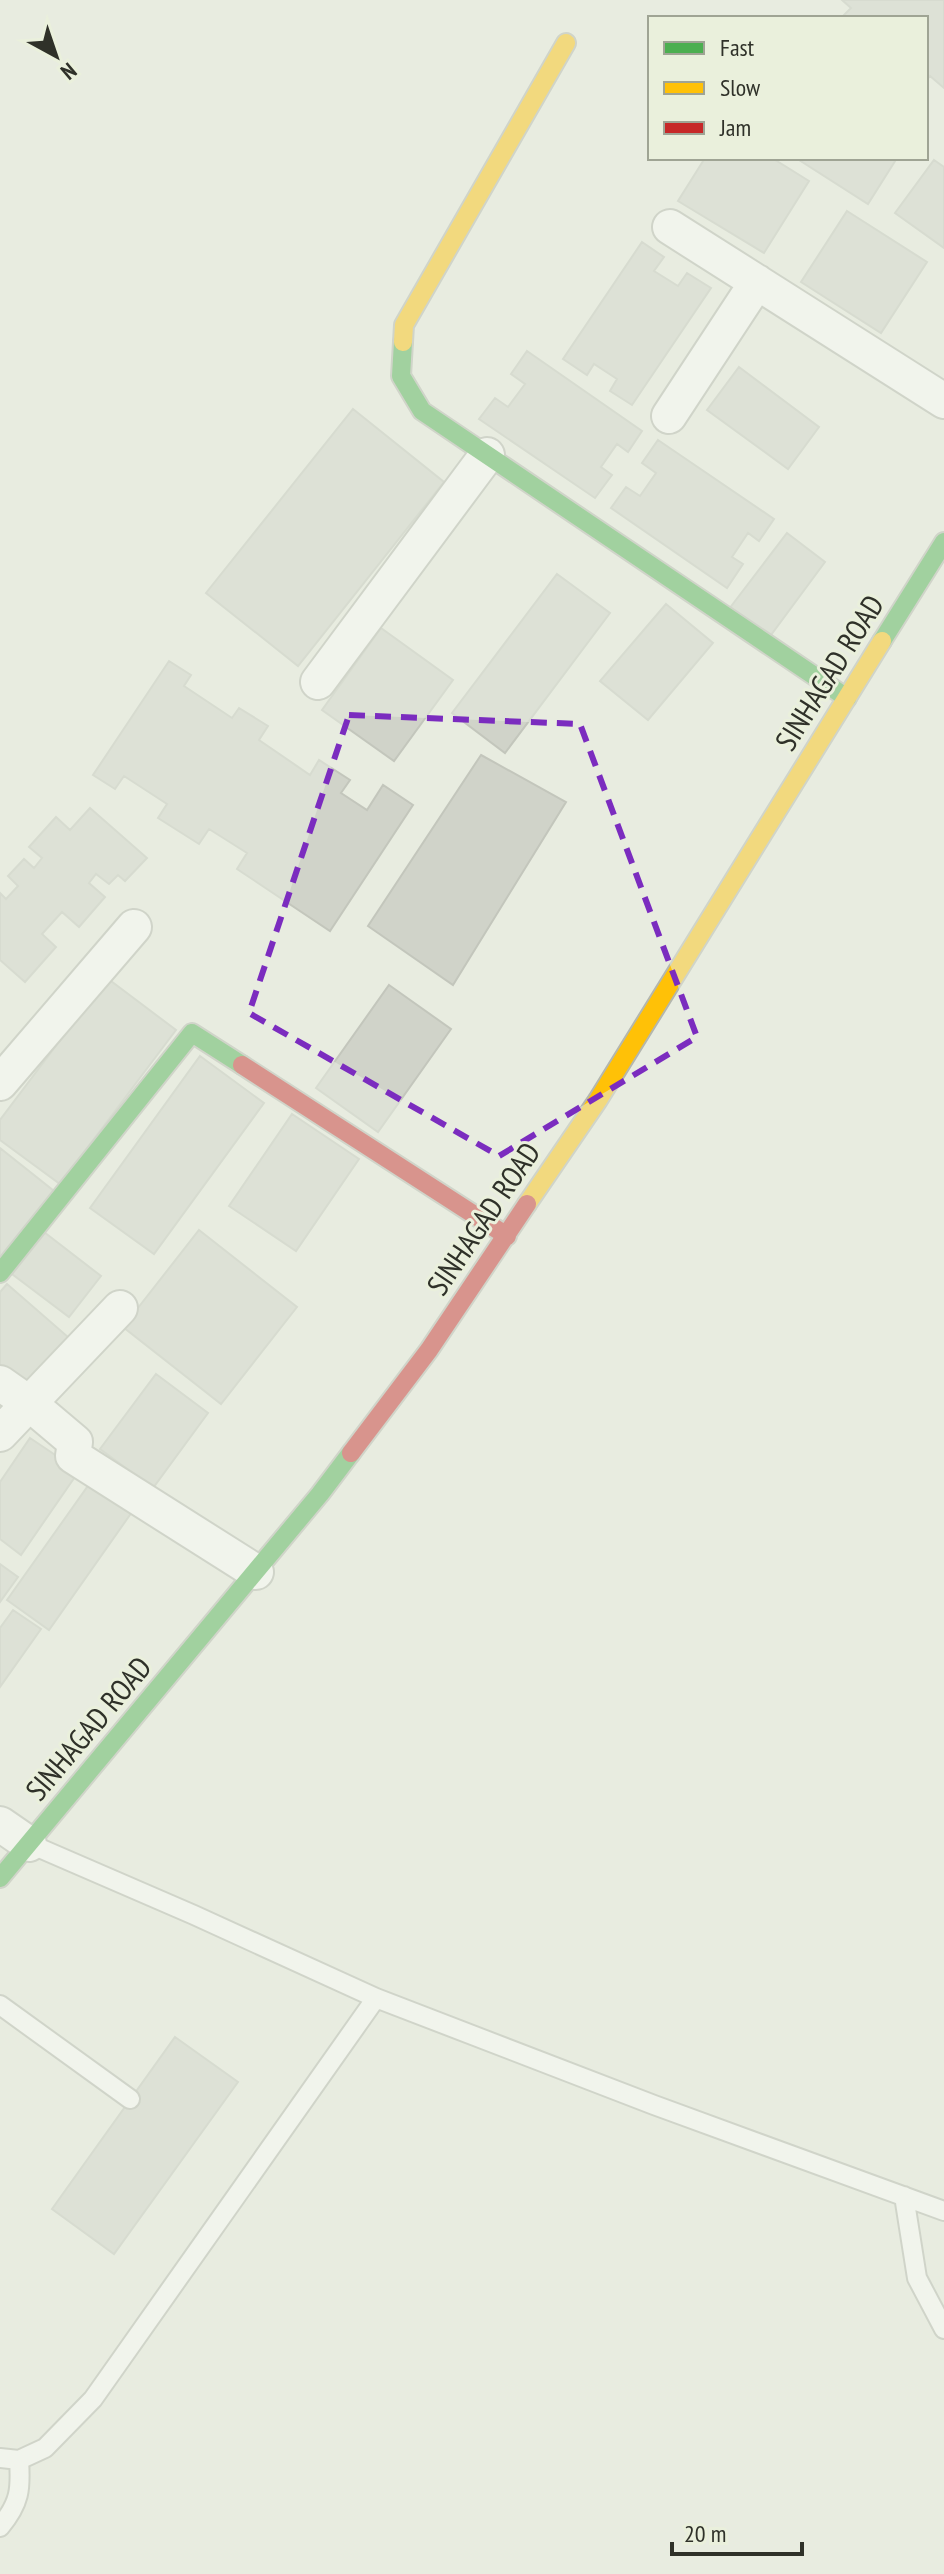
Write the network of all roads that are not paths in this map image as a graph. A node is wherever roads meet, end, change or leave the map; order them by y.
1 (566, 43) dead end
2 (670, 227) dead end
3 (757, 282) junction
4 (944, 401) edge
5 (669, 416) dead end
6 (487, 455) junction
7 (944, 542) edge
8 (318, 682) dead end
9 (847, 698) junction
10 (134, 927) dead end
11 (0, 1083) edge
12 (507, 1236) junction
13 (0, 1273) edge
14 (120, 1308) dead end
15 (0, 1383) edge
16 (30, 1404) junction
17 (0, 1434) edge
18 (256, 1572) junction
19 (0, 1824) edge
20 (29, 1844) junction
21 (0, 1878) edge
22 (376, 1998) junction
23 (0, 2005) edge
24 (130, 2099) dead end
25 (904, 2196) junction
26 (944, 2211) edge
27 (944, 2329) edge
28 (0, 2458) edge
29 (19, 2460) junction
30 (0, 2527) edge

1 - 6 main road
2 - 3 street
3 - 4 street
3 - 5 street
6 - 8 street
6 - 9 main road
7 - 9 main road, SINHAGAD ROAD
9 - 12 main road, SINHAGAD ROAD
10 - 11 street
12 - 13 main road
12 - 18 main road, SINHAGAD ROAD
14 - 16 street
15 - 16 street
16 - 17 street
16 - 18 street
18 - 20 main road, SINHAGAD ROAD
19 - 20 street
20 - 21 main road, SINHAGAD ROAD
20 - 22 lane
22 - 25 lane
22 - 29 lane
23 - 24 lane
25 - 26 lane
25 - 27 lane
28 - 29 lane
29 - 30 lane

